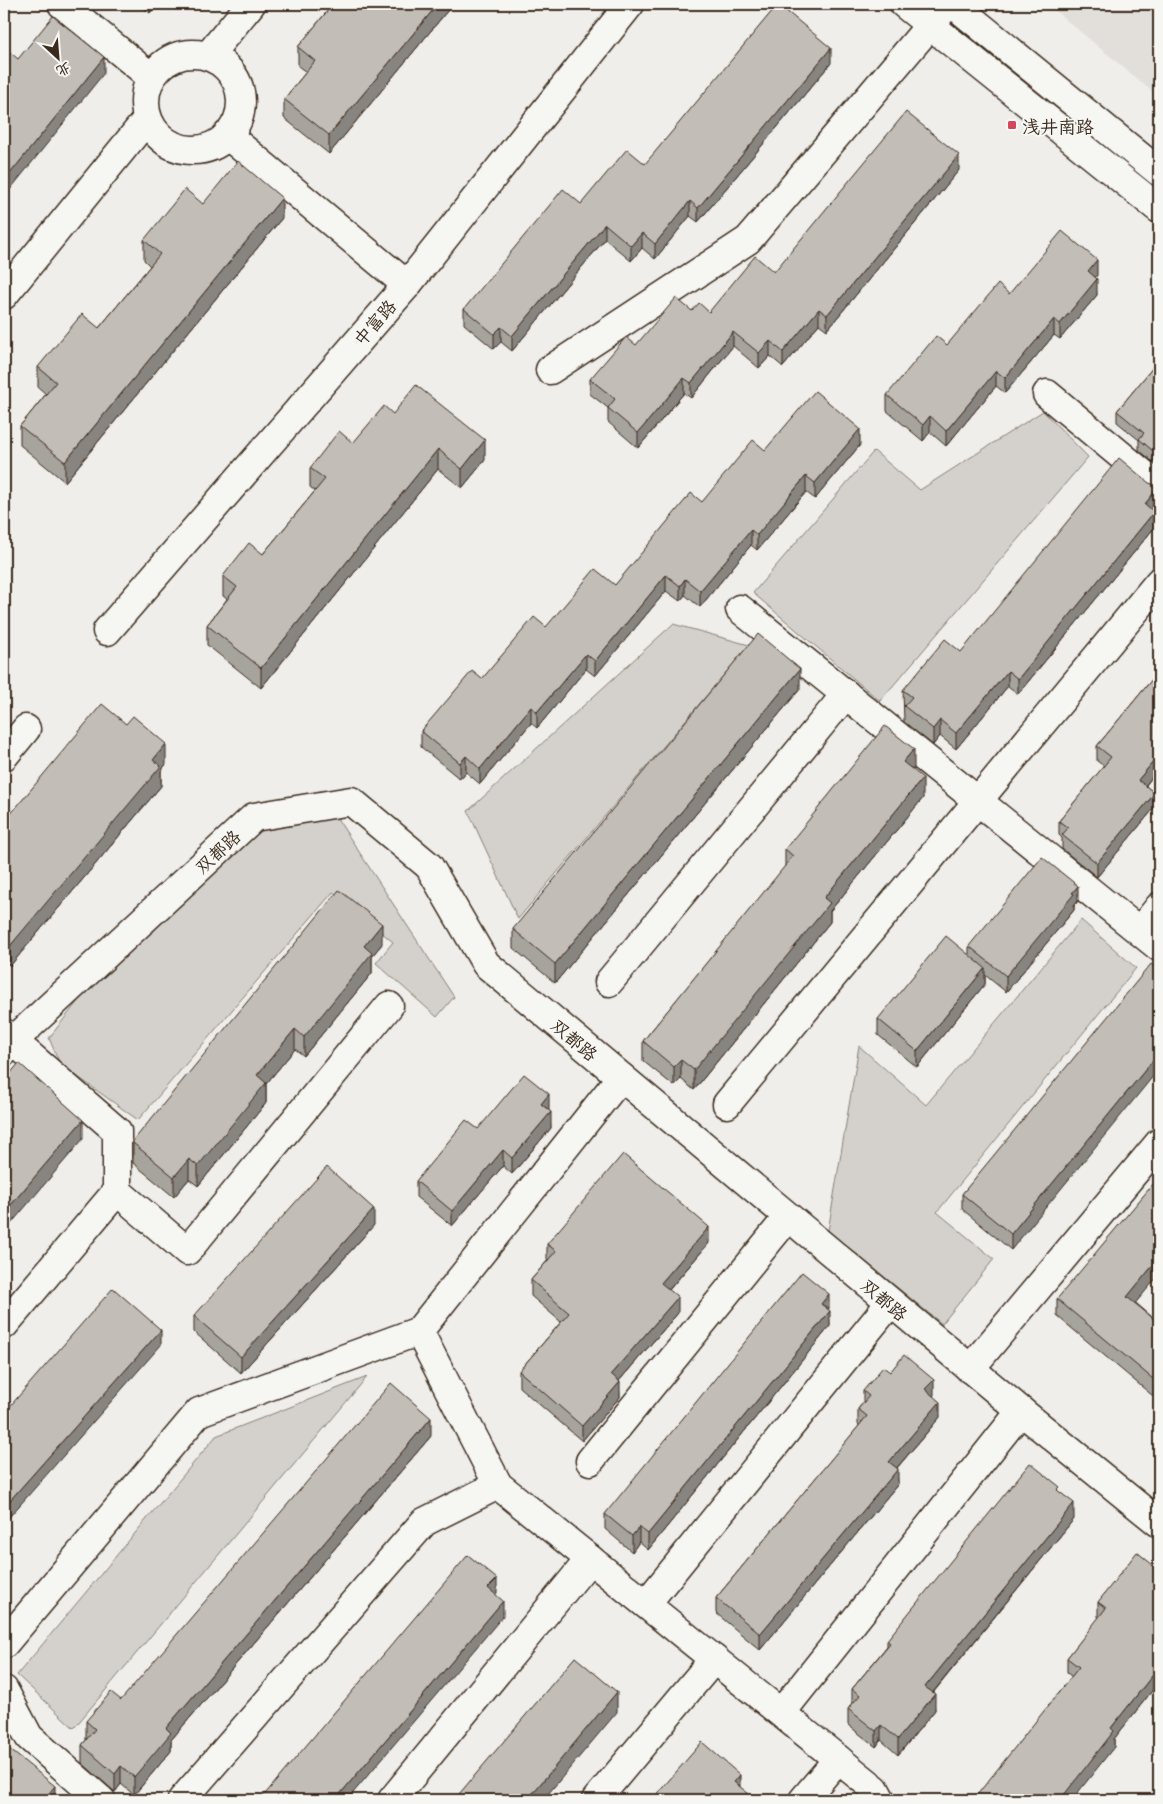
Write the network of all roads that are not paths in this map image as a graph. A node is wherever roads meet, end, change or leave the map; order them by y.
1 (62, 4) edge
2 (251, 4) edge
3 (630, 4) edge
4 (904, 4) edge
5 (948, 4) edge
6 (953, 4) edge
7 (931, 26) junction
8 (208, 56) junction
9 (151, 77) junction
10 (147, 118) junction
11 (227, 135) junction
12 (1159, 172) edge
13 (1159, 209) edge
14 (406, 285) junction
15 (4, 295) edge
16 (550, 370) dead end
17 (1047, 394) dead end
18 (1159, 487) edge
19 (1159, 582) edge
20 (740, 609) dead end
21 (107, 631) dead end
22 (846, 694) junction
23 (26, 729) dead end
24 (4, 756) edge
25 (978, 801) junction
26 (1159, 907) edge
27 (1150, 939) edge
28 (609, 982) dead end
29 (390, 1006) dead end
30 (7, 1042) edge
31 (621, 1077) junction
32 (727, 1104) dead end
33 (1159, 1143) edge
34 (117, 1191) junction
35 (788, 1217) junction
36 (890, 1302) junction
37 (4, 1324) edge
38 (419, 1330) junction
39 (970, 1369) junction
40 (1021, 1411) junction
41 (590, 1461) dead end
42 (498, 1485) junction
43 (1159, 1523) edge
44 (590, 1559) junction
45 (646, 1604) junction
46 (4, 1644) edge
47 (714, 1659) junction
48 (4, 1690) edge
49 (781, 1713) junction
50 (838, 1759) junction
51 (101, 1800) edge
52 (182, 1800) edge
53 (392, 1800) edge
54 (596, 1800) edge
55 (803, 1800) edge
56 (881, 1800) edge

1 - 9 street
2 - 8 street
3 - 14 street, 中富路
4 - 7 street
5 - 7 street
6 - 12 street
7 - 13 street
7 - 16 street
8 - 9 street
8 - 11 street
9 - 10 street
10 - 11 street
10 - 15 street
11 - 14 street
14 - 21 street, 中富路
17 - 18 street
19 - 25 street
20 - 22 street
22 - 25 street
22 - 28 street
23 - 24 street
25 - 27 street
25 - 32 street
26 - 27 street
29 - 34 street
30 - 31 street, 双都路
30 - 34 street
31 - 35 street, 双都路
31 - 38 street
33 - 39 street
34 - 37 street
35 - 36 street, 双都路
35 - 41 street
36 - 39 street, 双都路
36 - 45 street
38 - 42 street
38 - 46 street
39 - 40 street, 双都路
40 - 43 street, 双都路
40 - 49 street
42 - 44 street
42 - 52 street
44 - 45 street
44 - 53 street
45 - 47 street
47 - 49 street
47 - 54 street
48 - 51 street
49 - 50 street
50 - 55 street
50 - 56 street

